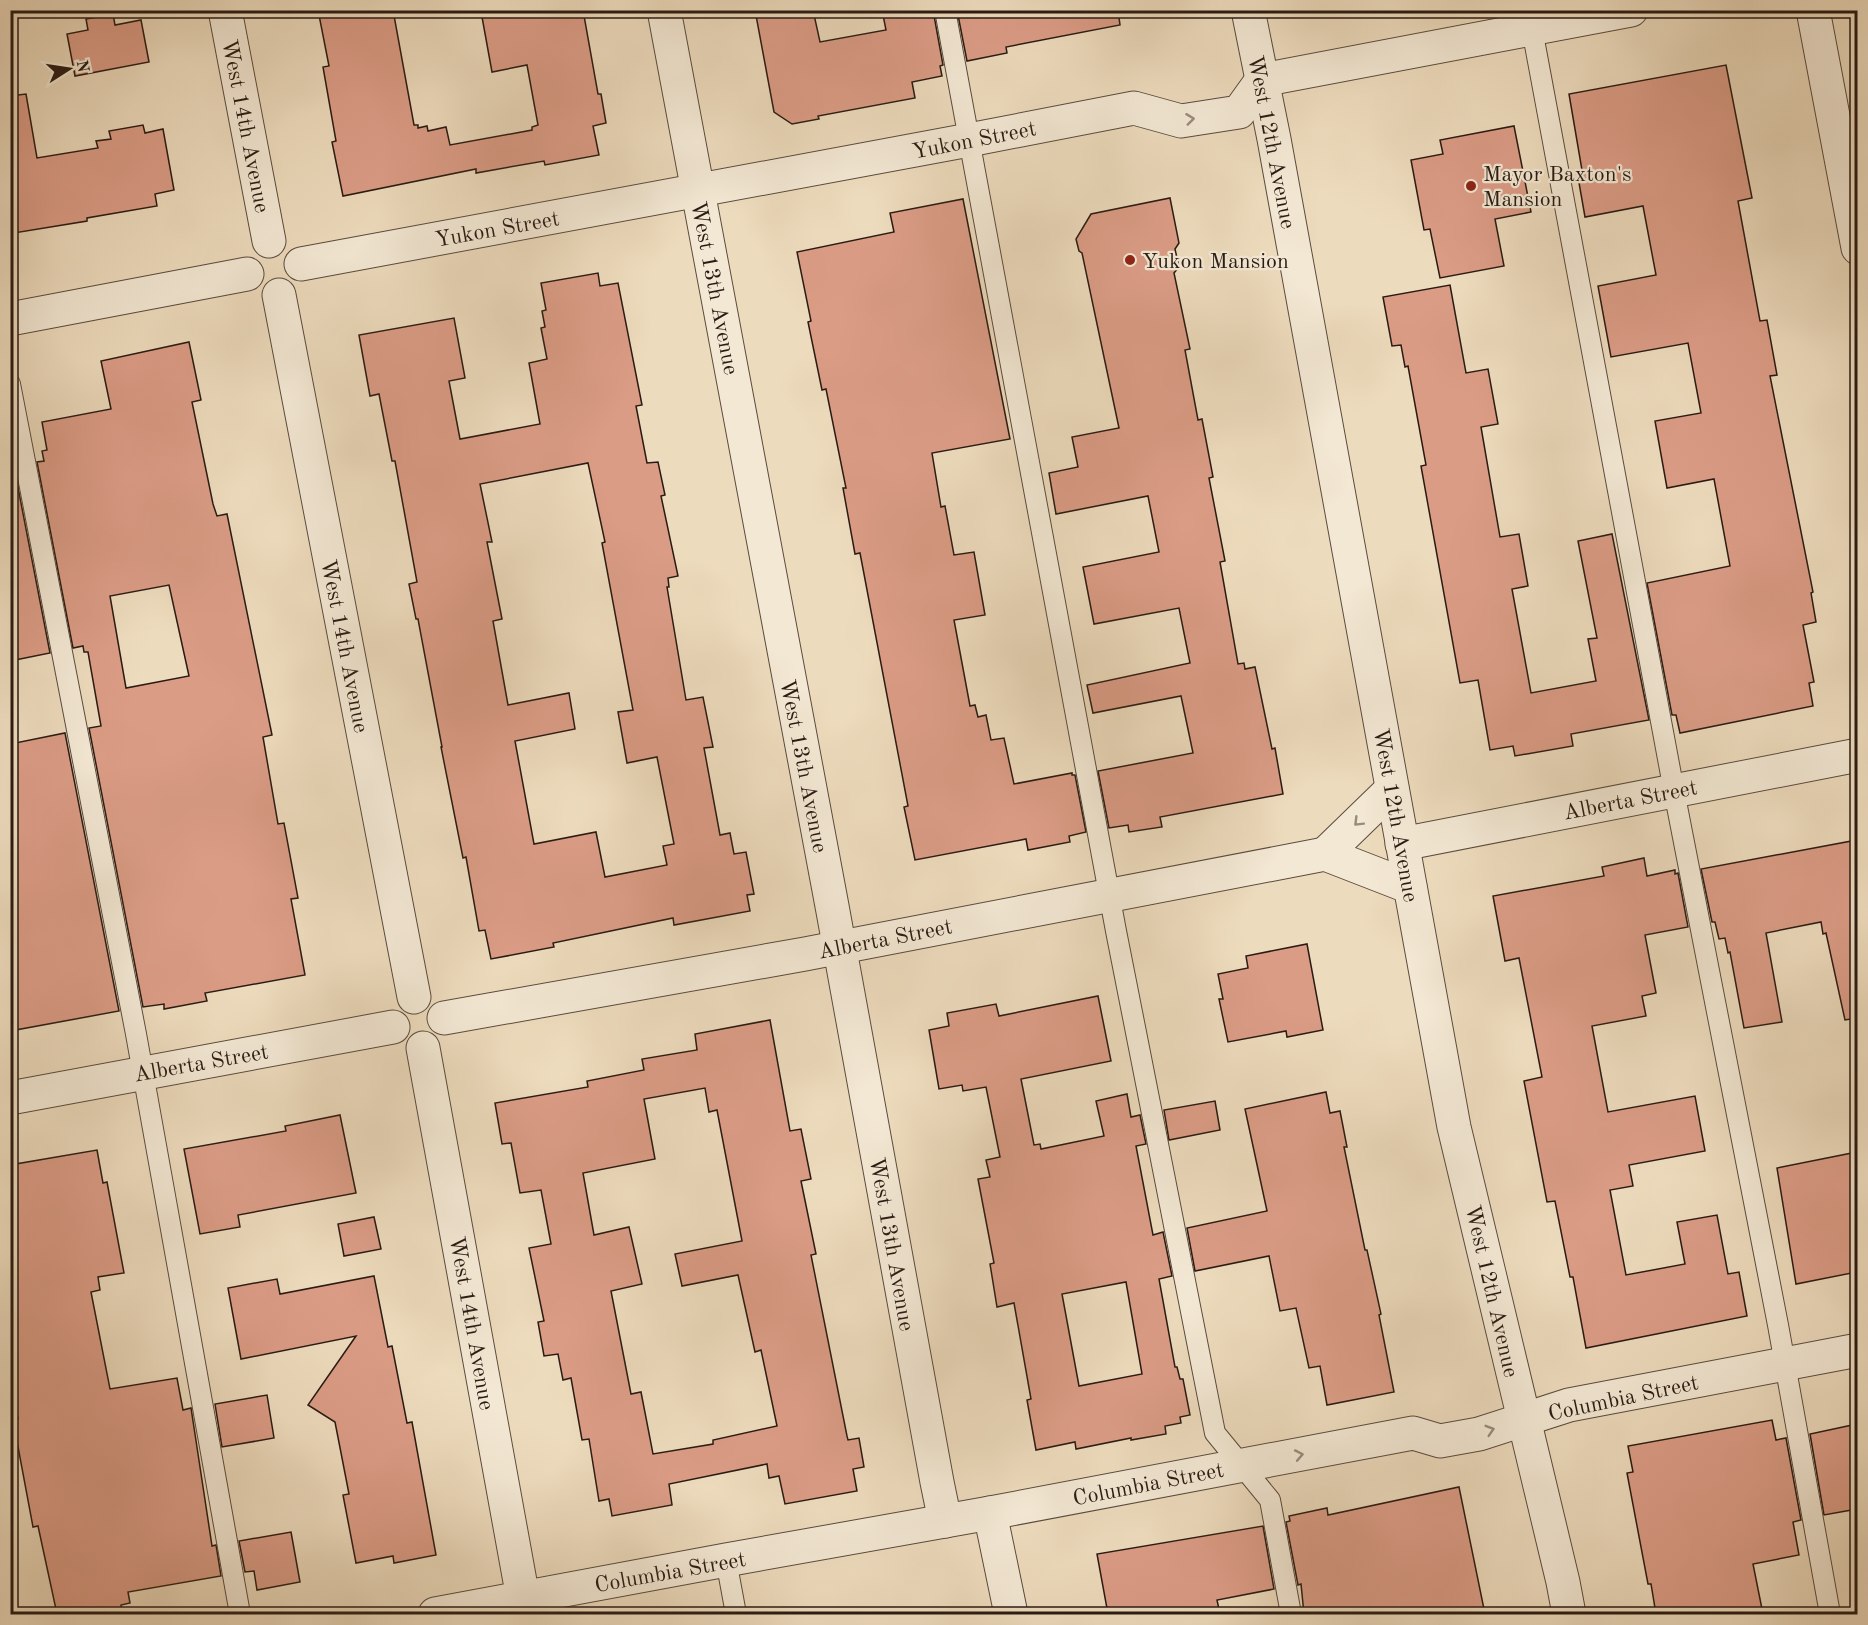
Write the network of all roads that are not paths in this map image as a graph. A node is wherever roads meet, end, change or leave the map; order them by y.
1 (225, 10) edge
2 (664, 10) edge
3 (945, 10) edge
4 (1248, 10) edge
5 (1631, 10) edge
6 (1813, 10) edge
7 (1580, 15) edge
8 (1521, 24) edge
9 (1262, 80) junction
10 (969, 140) junction
11 (698, 190) junction
12 (269, 241) junction
13 (1857, 248) edge
14 (301, 264) junction
15 (247, 274) junction
16 (279, 295) junction
17 (10, 319) edge
18 (10, 384) edge
19 (1857, 755) edge
20 (1392, 789) junction
21 (1674, 791) junction
22 (1402, 844) junction
23 (1325, 854) junction
24 (1410, 887) junction
25 (1110, 895) junction
26 (839, 947) junction
27 (414, 997) junction
28 (444, 1018) junction
29 (393, 1027) junction
30 (423, 1048) junction
31 (143, 1072) junction
32 (10, 1098) edge
33 (1857, 1350) edge
34 (1785, 1364) junction
35 (1524, 1420) junction
36 (1242, 1466) junction
37 (990, 1513) junction
38 (945, 1521) junction
39 (726, 1560) junction
40 (523, 1598) junction
41 (452, 1613) edge
42 (240, 1614) edge
43 (736, 1614) edge
44 (1011, 1614) edge
45 (1291, 1614) edge
46 (1569, 1614) edge
47 (1830, 1614) edge

1 - 12 street, West 14th Avenue
2 - 11 street, West 13th Avenue
3 - 10 lane
4 - 9 street, West 12th Avenue
5 - 7 street
6 - 13 street
7 - 8 street
8 - 9 street
8 - 21 lane
10 -> 9 street, Yukon Street
9 - 20 street, West 12th Avenue
10 - 11 street, Yukon Street
10 - 25 lane
11 - 14 street, Yukon Street
11 - 26 street, West 13th Avenue
12 - 14 street
12 - 15 street
14 - 16 street
15 - 16 street
15 - 17 street
16 - 27 street, West 14th Avenue
18 - 31 lane
19 - 21 street, Alberta Street
20 - 22 street, West 12th Avenue
20 -> 23 street
21 - 22 street, Alberta Street
21 - 34 lane
22 - 24 street, West 12th Avenue
23 - 24 street
23 - 25 street, Alberta Street
24 - 35 street, West 12th Avenue
25 - 26 street, Alberta Street
25 - 36 lane
26 - 28 street, Alberta Street
26 - 38 street, West 13th Avenue
27 - 28 street
27 - 29 street
28 - 30 street
29 - 30 street
29 - 31 street, Alberta Street
30 - 40 street, West 14th Avenue
31 - 32 street, Alberta Street
31 - 42 lane
33 - 34 street, Columbia Street
34 - 35 street, Columbia Street
34 - 47 lane
36 -> 35 street, Columbia Street
35 - 46 street, West 12th Avenue
36 - 37 street, Columbia Street
36 - 45 lane
37 - 38 street, Columbia Street
37 - 44 street
38 - 39 street, Columbia Street
39 - 40 street, Columbia Street
39 - 43 lane
40 - 41 street, Columbia Street

